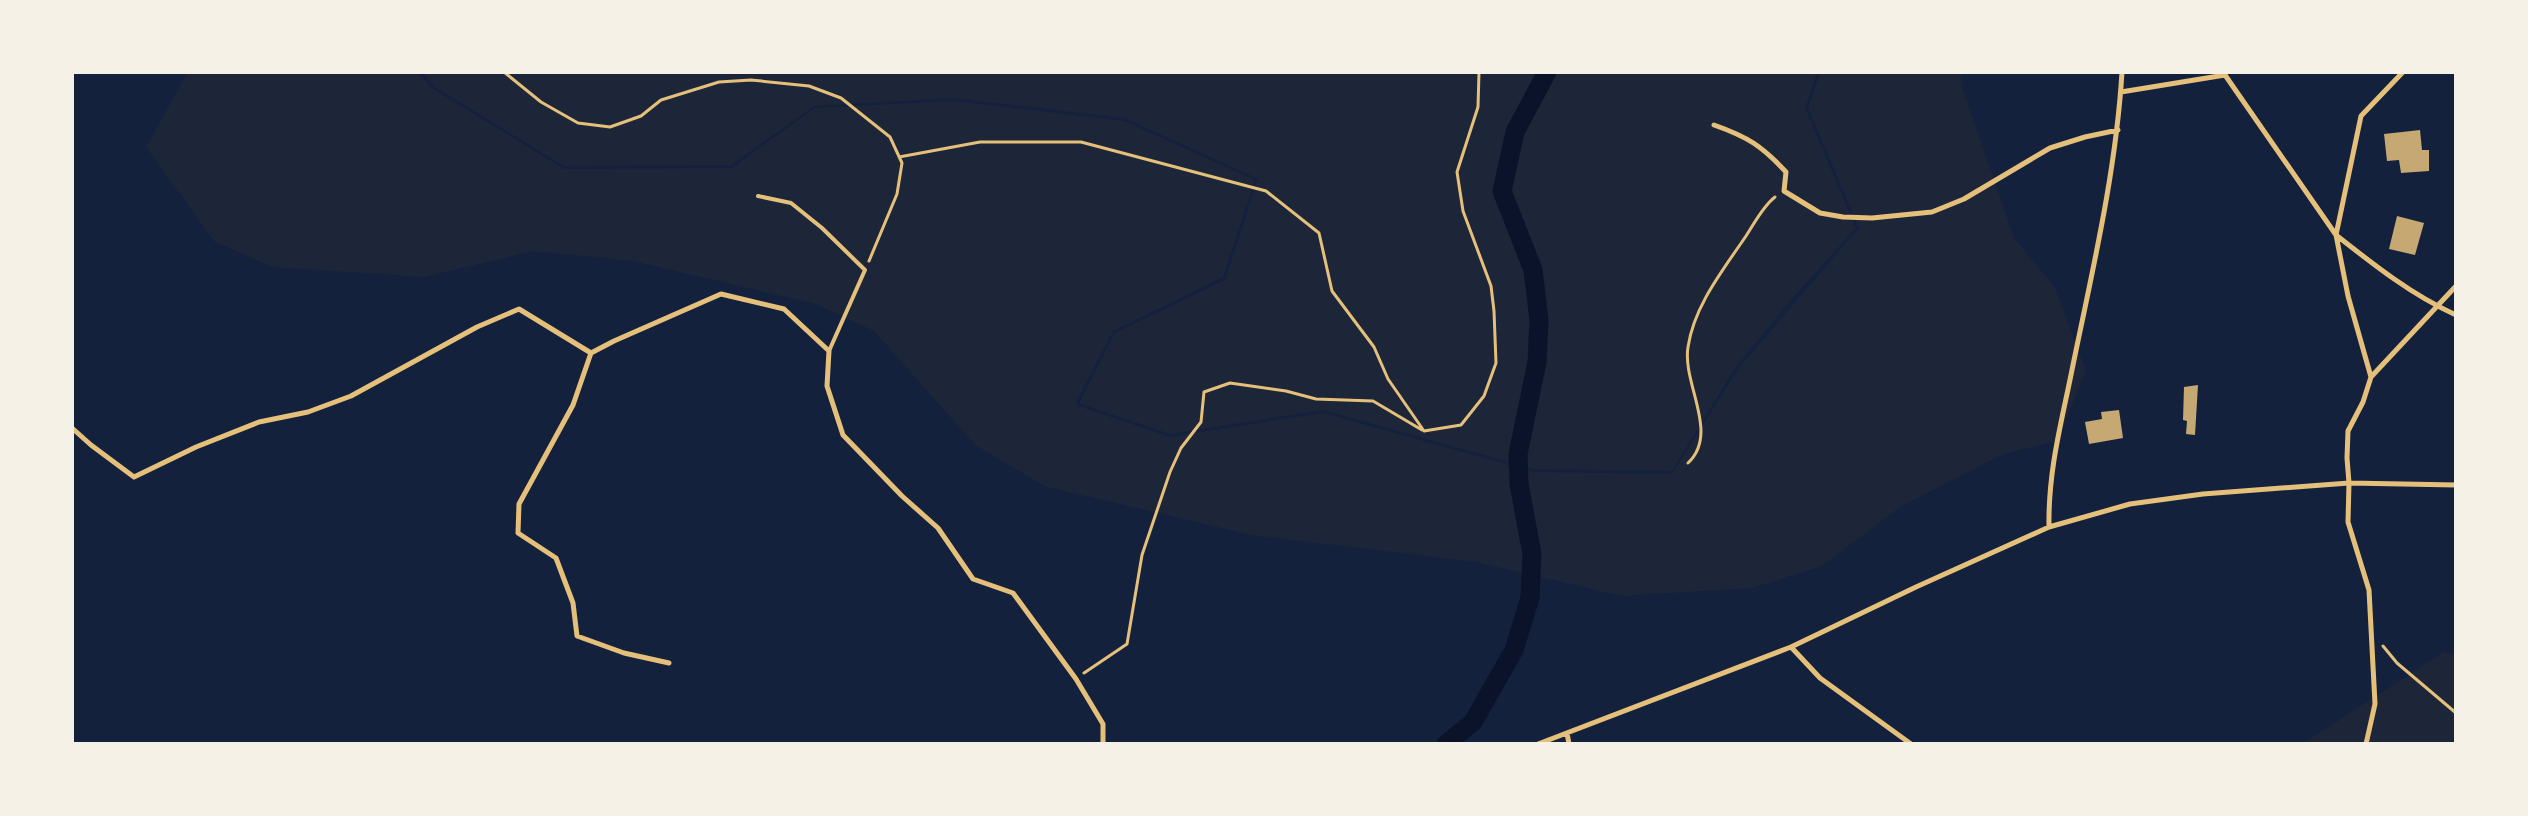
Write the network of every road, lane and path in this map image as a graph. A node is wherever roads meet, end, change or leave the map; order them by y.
1 (504, 72) edge
2 (1478, 72) edge
3 (2122, 72) edge
4 (2403, 72) edge
5 (2226, 74) edge
6 (2121, 92) junction
7 (1714, 125) dead end
8 (2118, 130) junction
9 (899, 156) junction
10 (1784, 191) junction
11 (758, 196) dead end
12 (2336, 235) junction
13 (865, 270) junction
14 (2456, 286) edge
15 (2437, 306) junction
16 (2456, 315) edge
17 (829, 351) junction
18 (591, 353) junction
19 (2371, 377) junction
20 (72, 428) edge
21 (1424, 432) junction
22 (1688, 463) dead end
23 (2349, 483) junction
24 (2456, 485) edge
25 (2049, 527) junction
26 (2371, 632) junction
27 (1791, 647) junction
28 (669, 663) dead end
29 (1076, 679) junction
30 (2456, 713) edge
31 (1567, 733) junction
32 (1103, 744) edge
33 (1538, 744) edge
34 (1569, 744) edge
35 (1912, 744) edge
36 (2366, 744) edge

1 - 9 path
2 - 21 path
3 - 6 street
4 - 12 street
5 - 6 street
5 - 12 street
6 - 8 street
7 - 10 street
8 - 10 street
8 - 25 street
9 - 13 path
9 - 21 path
10 - 22 path
11 - 13 lane
12 - 15 street
12 - 19 street
13 - 17 lane
14 - 15 street
15 - 16 street
15 - 19 street
17 - 18 street
17 - 29 street
18 - 20 street
18 - 28 street
19 - 23 street
21 - 29 path
23 - 24 street
23 - 25 street
23 - 26 street
25 - 27 street
26 - 30 path
26 - 36 street
27 - 31 street
27 - 35 street
29 - 32 street
31 - 33 street
31 - 34 street

